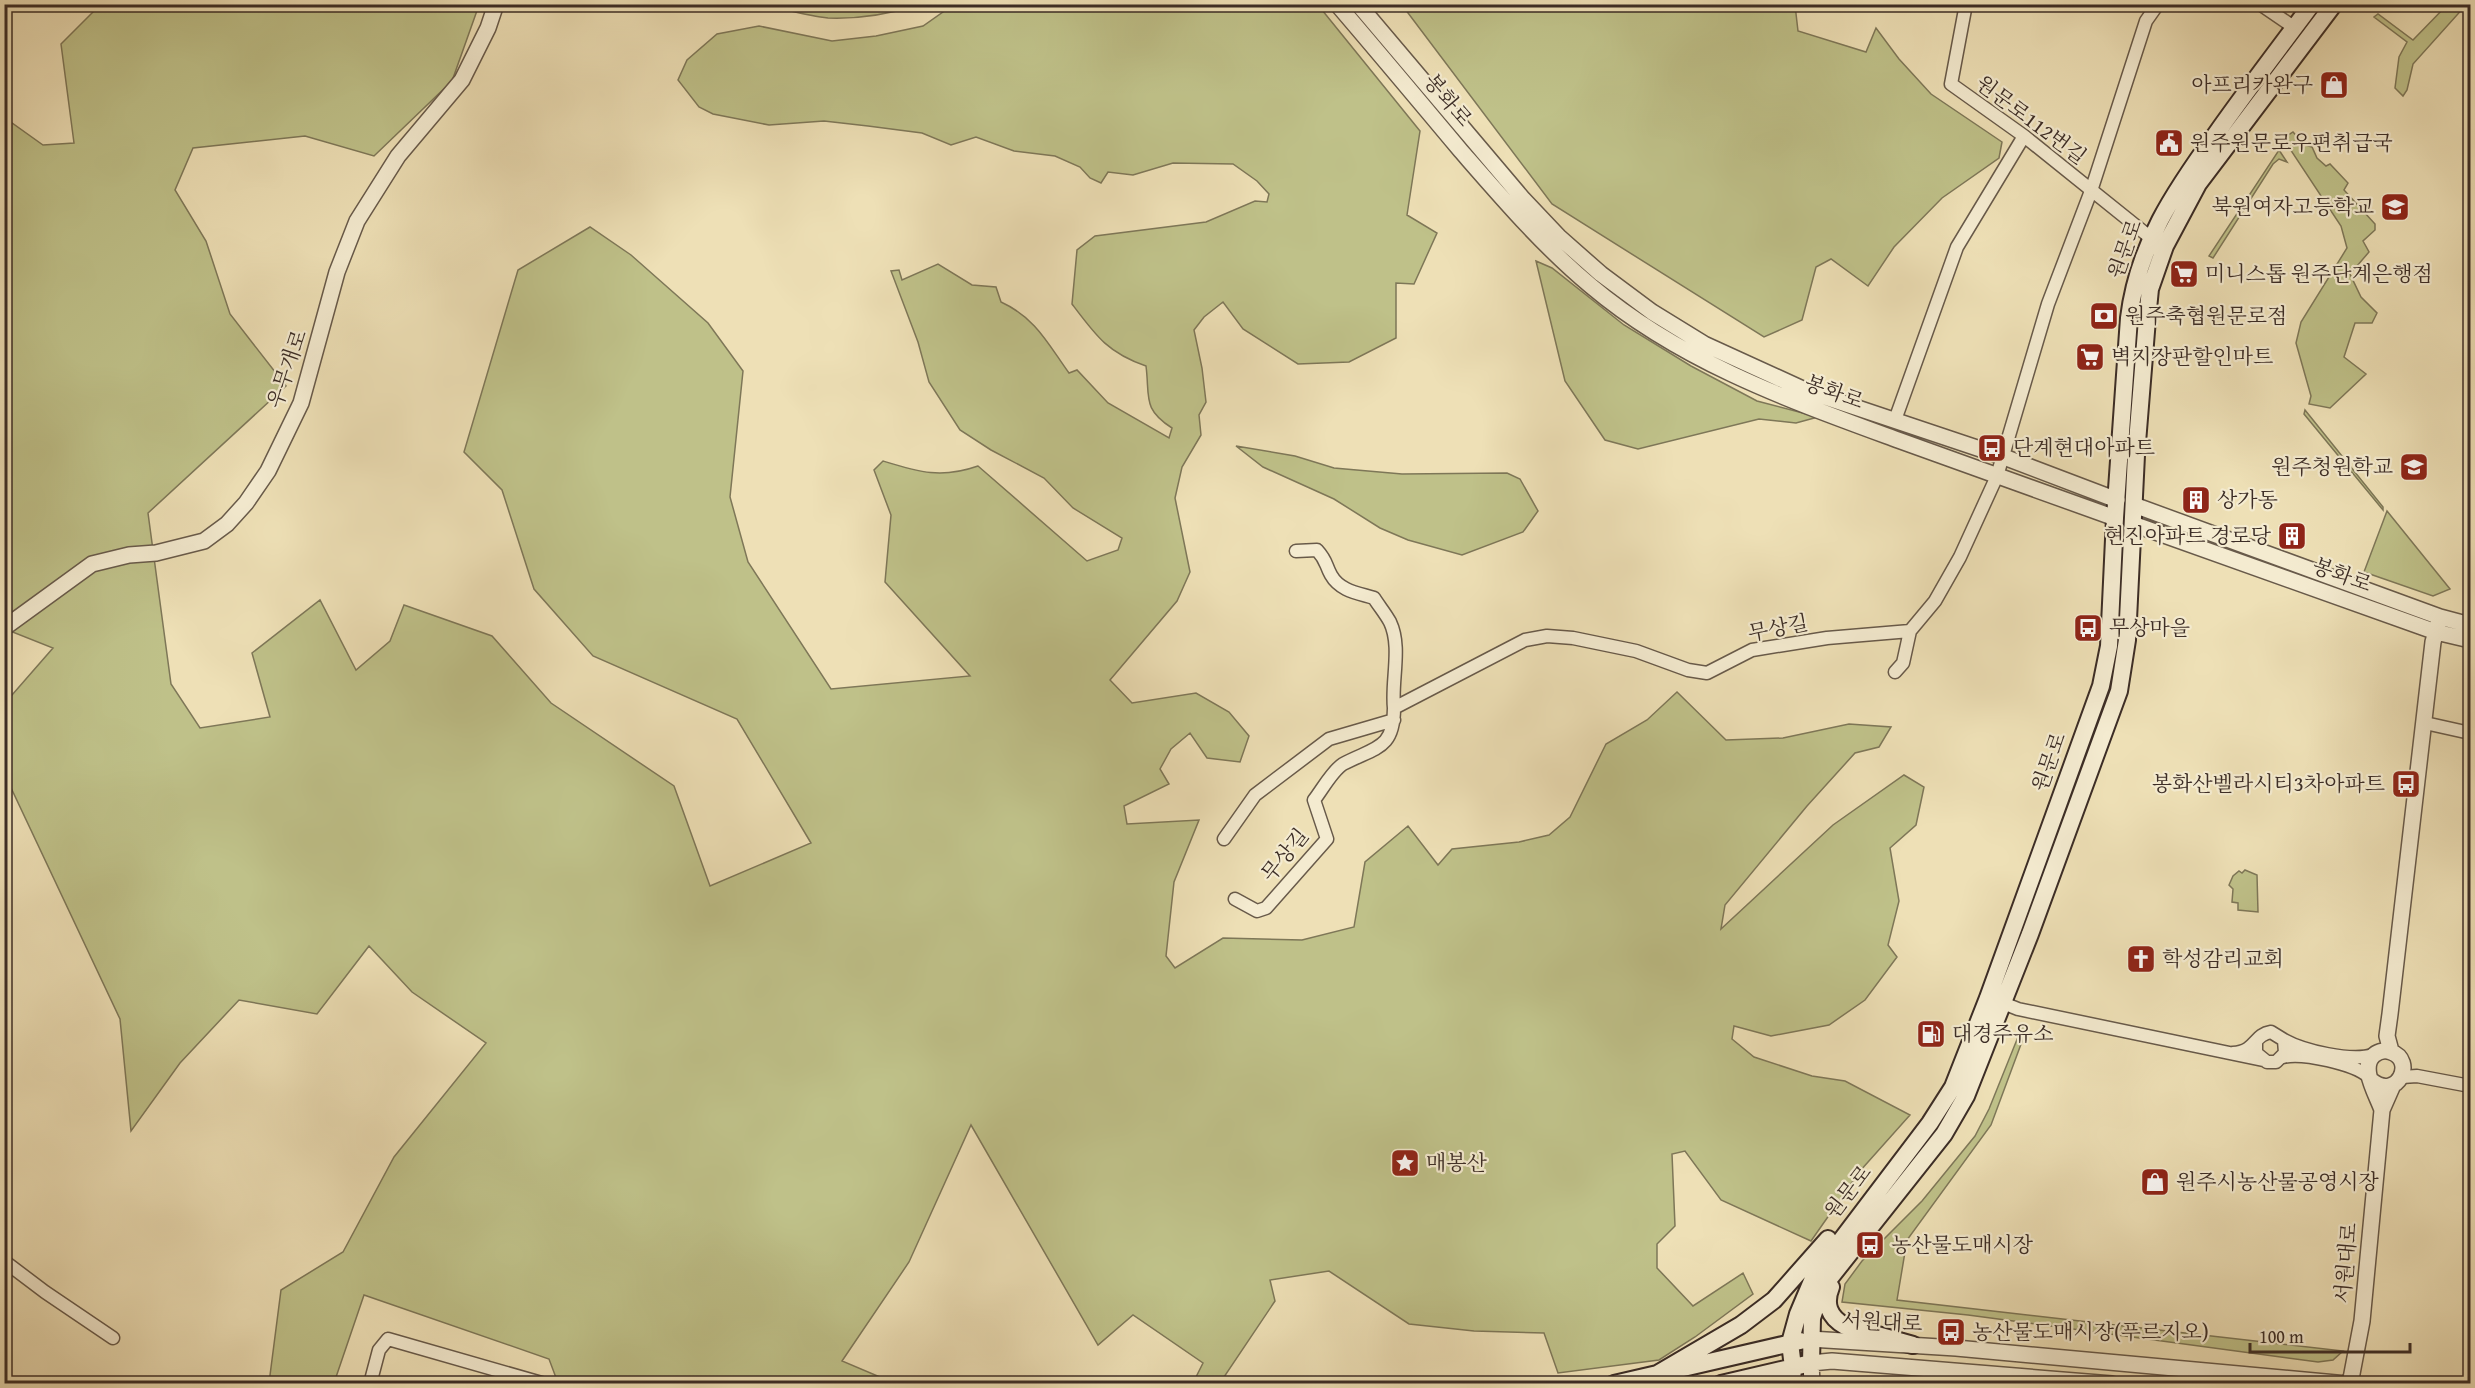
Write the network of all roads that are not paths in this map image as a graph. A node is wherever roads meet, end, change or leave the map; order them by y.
1 (496, 4) edge
2 (1337, 4) edge
3 (1358, 4) edge
4 (1966, 4) edge
5 (2158, 4) edge
6 (2260, 4) edge
7 (2312, 4) edge
8 (2334, 4) edge
9 (2301, 33) junction
10 (2024, 135) junction
11 (2091, 191) junction
12 (2158, 242) junction
13 (1894, 420) junction
14 (2004, 457) junction
15 (1997, 476) junction
16 (2116, 500) junction
17 (2134, 505) junction
18 (2115, 518) junction
19 (2133, 524) junction
20 (1296, 551) dead end
21 (2440, 617) junction
22 (2470, 625) edge
23 (4, 628) edge
24 (1910, 631) junction
25 (2436, 632) junction
26 (2470, 640) edge
27 (1895, 672) dead end
28 (1394, 714) junction
29 (2425, 723) junction
30 (2470, 733) edge
31 (1224, 839) dead end
32 (1235, 899) dead end
33 (1995, 1001) junction
34 (2284, 1040) junction
35 (2256, 1043) junction
36 (2382, 1049) junction
37 (2226, 1053) junction
38 (2283, 1057) junction
39 (2263, 1060) junction
40 (2399, 1075) junction
41 (2370, 1079) junction
42 (2470, 1086) edge
43 (2382, 1110) junction
44 (1930, 1123) junction
45 (4, 1261) edge
46 (1841, 1264) junction
47 (113, 1338) dead end
48 (1810, 1339) junction
49 (1790, 1343) junction
50 (1913, 1345) junction
51 (1811, 1363) junction
52 (1793, 1375) edge
53 (1654, 1376) junction
54 (370, 1383) edge
55 (545, 1383) edge
56 (1614, 1383) edge
57 (1720, 1383) edge
58 (1812, 1383) edge
59 (2112, 1383) edge
60 (2348, 1383) edge

1 - 23 street, 우무개로
2 - 15 street, 봉화로
3 - 13 street, 봉화로
4 - 10 street, 원문로112번길
5 - 11 street
6 - 9 street
7 - 9 main road, 원문로
8 - 9 main road, 원문로
9 - 12 main road, 원문로
10 - 11 street, 원문로112번길
10 - 13 street
11 - 12 street, 원문로112번길
11 - 14 street
12 - 16 main road, 원문로
12 - 17 main road, 원문로
13 - 14 street, 봉화로
14 - 15 street
14 - 16 street, 봉화로
15 - 18 street, 봉화로
15 - 24 street
16 - 17 main road
16 - 18 main road, 원문로
17 - 19 main road, 원문로
17 - 21 street, 봉화로
18 - 19 main road, 봉화로
18 - 33 main road, 원문로
19 - 25 street, 봉화로
19 - 33 main road, 원문로
20 - 28 street
21 - 22 street, 봉화로
21 - 25 street
24 - 27 street
24 - 28 street, 무상길
25 - 26 street, 봉화로
25 - 29 street
28 - 31 street, 무상길
28 - 32 street, 무상길
29 - 30 street
29 - 36 street
33 - 37 street
33 - 44 main road, 원문로
33 - 46 main road, 원문로
34 - 35 street
34 - 36 street
34 - 38 street
35 - 37 street
35 - 39 street
36 - 40 street
36 - 41 street
37 - 39 street
38 - 39 street
38 - 41 street
40 - 41 street
40 - 42 street
40 - 43 street
41 - 43 street
43 - 60 street, 서원대로
44 - 49 main road, 원문로
44 - 53 main road
45 - 47 street
46 - 48 main road, 원문로
46 - 50 main road
48 - 49 main road
48 - 50 street, 서원대로
48 - 51 main road, 원문로
49 - 52 main road
49 - 53 main road
50 - 60 street, 서원대로
51 - 52 main road
51 - 58 street
51 - 59 street, 서원대로
52 - 57 main road
53 - 56 main road
54 - 55 street

